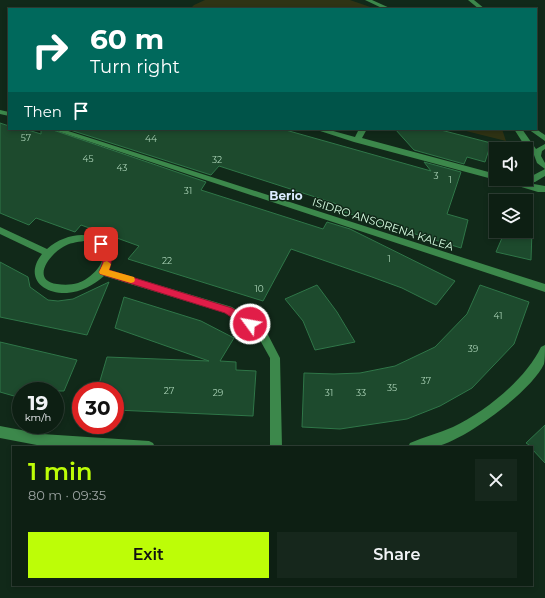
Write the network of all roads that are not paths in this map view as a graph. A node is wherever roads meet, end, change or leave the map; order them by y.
1 (368, 0) edge
2 (466, 0) edge
3 (473, 2) edge
4 (387, 8) edge
5 (58, 130) edge
6 (322, 130) edge
7 (363, 130) edge
8 (519, 130) edge
9 (533, 130) edge
10 (545, 139) edge
11 (357, 140) junction
12 (545, 146) edge
13 (537, 154) junction
14 (543, 165) edge
15 (545, 173) edge
16 (489, 175) edge
17 (533, 179) edge
18 (529, 186) edge
19 (545, 189) edge
20 (0, 230) edge
21 (48, 253) junction
22 (103, 272) junction
23 (545, 288) edge
24 (545, 350) edge
25 (0, 432) edge
26 (134, 446) edge
27 (276, 446) edge
28 (417, 446) edge

1 - 4 street
2 - 3 street
5 - 23 street, ISIDRO ANSORENA KALEA
6 - 11 street
7 - 11 street
8 - 13 street
9 - 10 street
11 - 16 street
12 - 13 street
13 - 14 street
14 - 15 street
15 - 17 street
18 - 19 street
20 - 21 street
21 - 22 street
21 - 22 street
22 - 27 street
24 - 28 street
25 - 26 street

